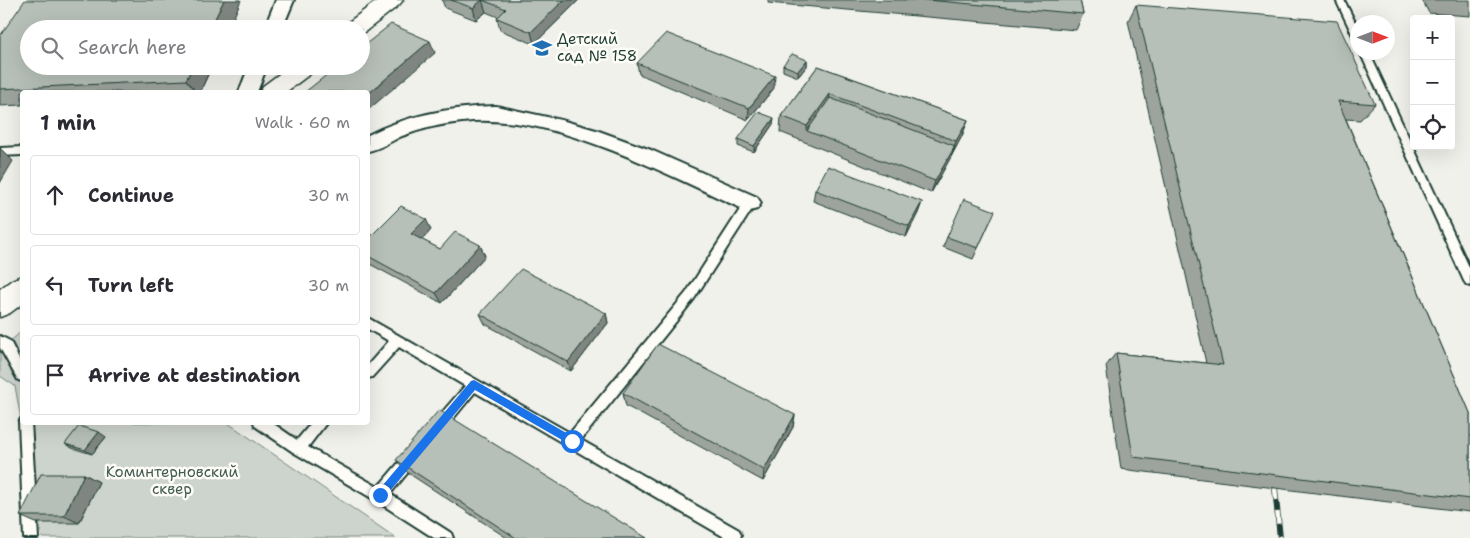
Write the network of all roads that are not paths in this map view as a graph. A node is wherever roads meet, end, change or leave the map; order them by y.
1 (285, 0) edge
2 (392, 0) edge
3 (1340, 0) edge
4 (277, 20) edge
5 (366, 20) edge
6 (1350, 21) edge
7 (1368, 60) edge
8 (255, 75) edge
9 (294, 75) edge
10 (249, 90) edge
11 (274, 90) edge
12 (370, 143) edge
13 (20, 151) edge
14 (0, 152) edge
15 (750, 203) joint
16 (1470, 281) edge
17 (20, 290) edge
18 (0, 305) edge
19 (370, 324) edge
20 (398, 340) junction
21 (0, 341) edge
22 (370, 371) edge
23 (20, 372) edge
24 (474, 384) junction
25 (25, 425) edge
26 (264, 425) edge
27 (318, 425) edge
28 (572, 441) junction
29 (298, 448) junction
30 (380, 495) junction
31 (734, 535) dead end
32 (31, 538) edge
33 (446, 538) edge

1 - 4 street
2 - 5 street
3 - 6 lane
7 - 16 lane
8 - 10 street
9 - 11 street
12 - 15 street
13 - 14 lane
15 - 28 lane
17 - 18 street
19 - 20 lane
20 - 22 lane
20 - 24 lane
21 - 23 lane
24 - 28 lane
24 - 30 lane
25 - 32 lane
26 - 29 lane
27 - 29 lane
28 - 31 lane
29 - 30 lane
30 - 33 lane

